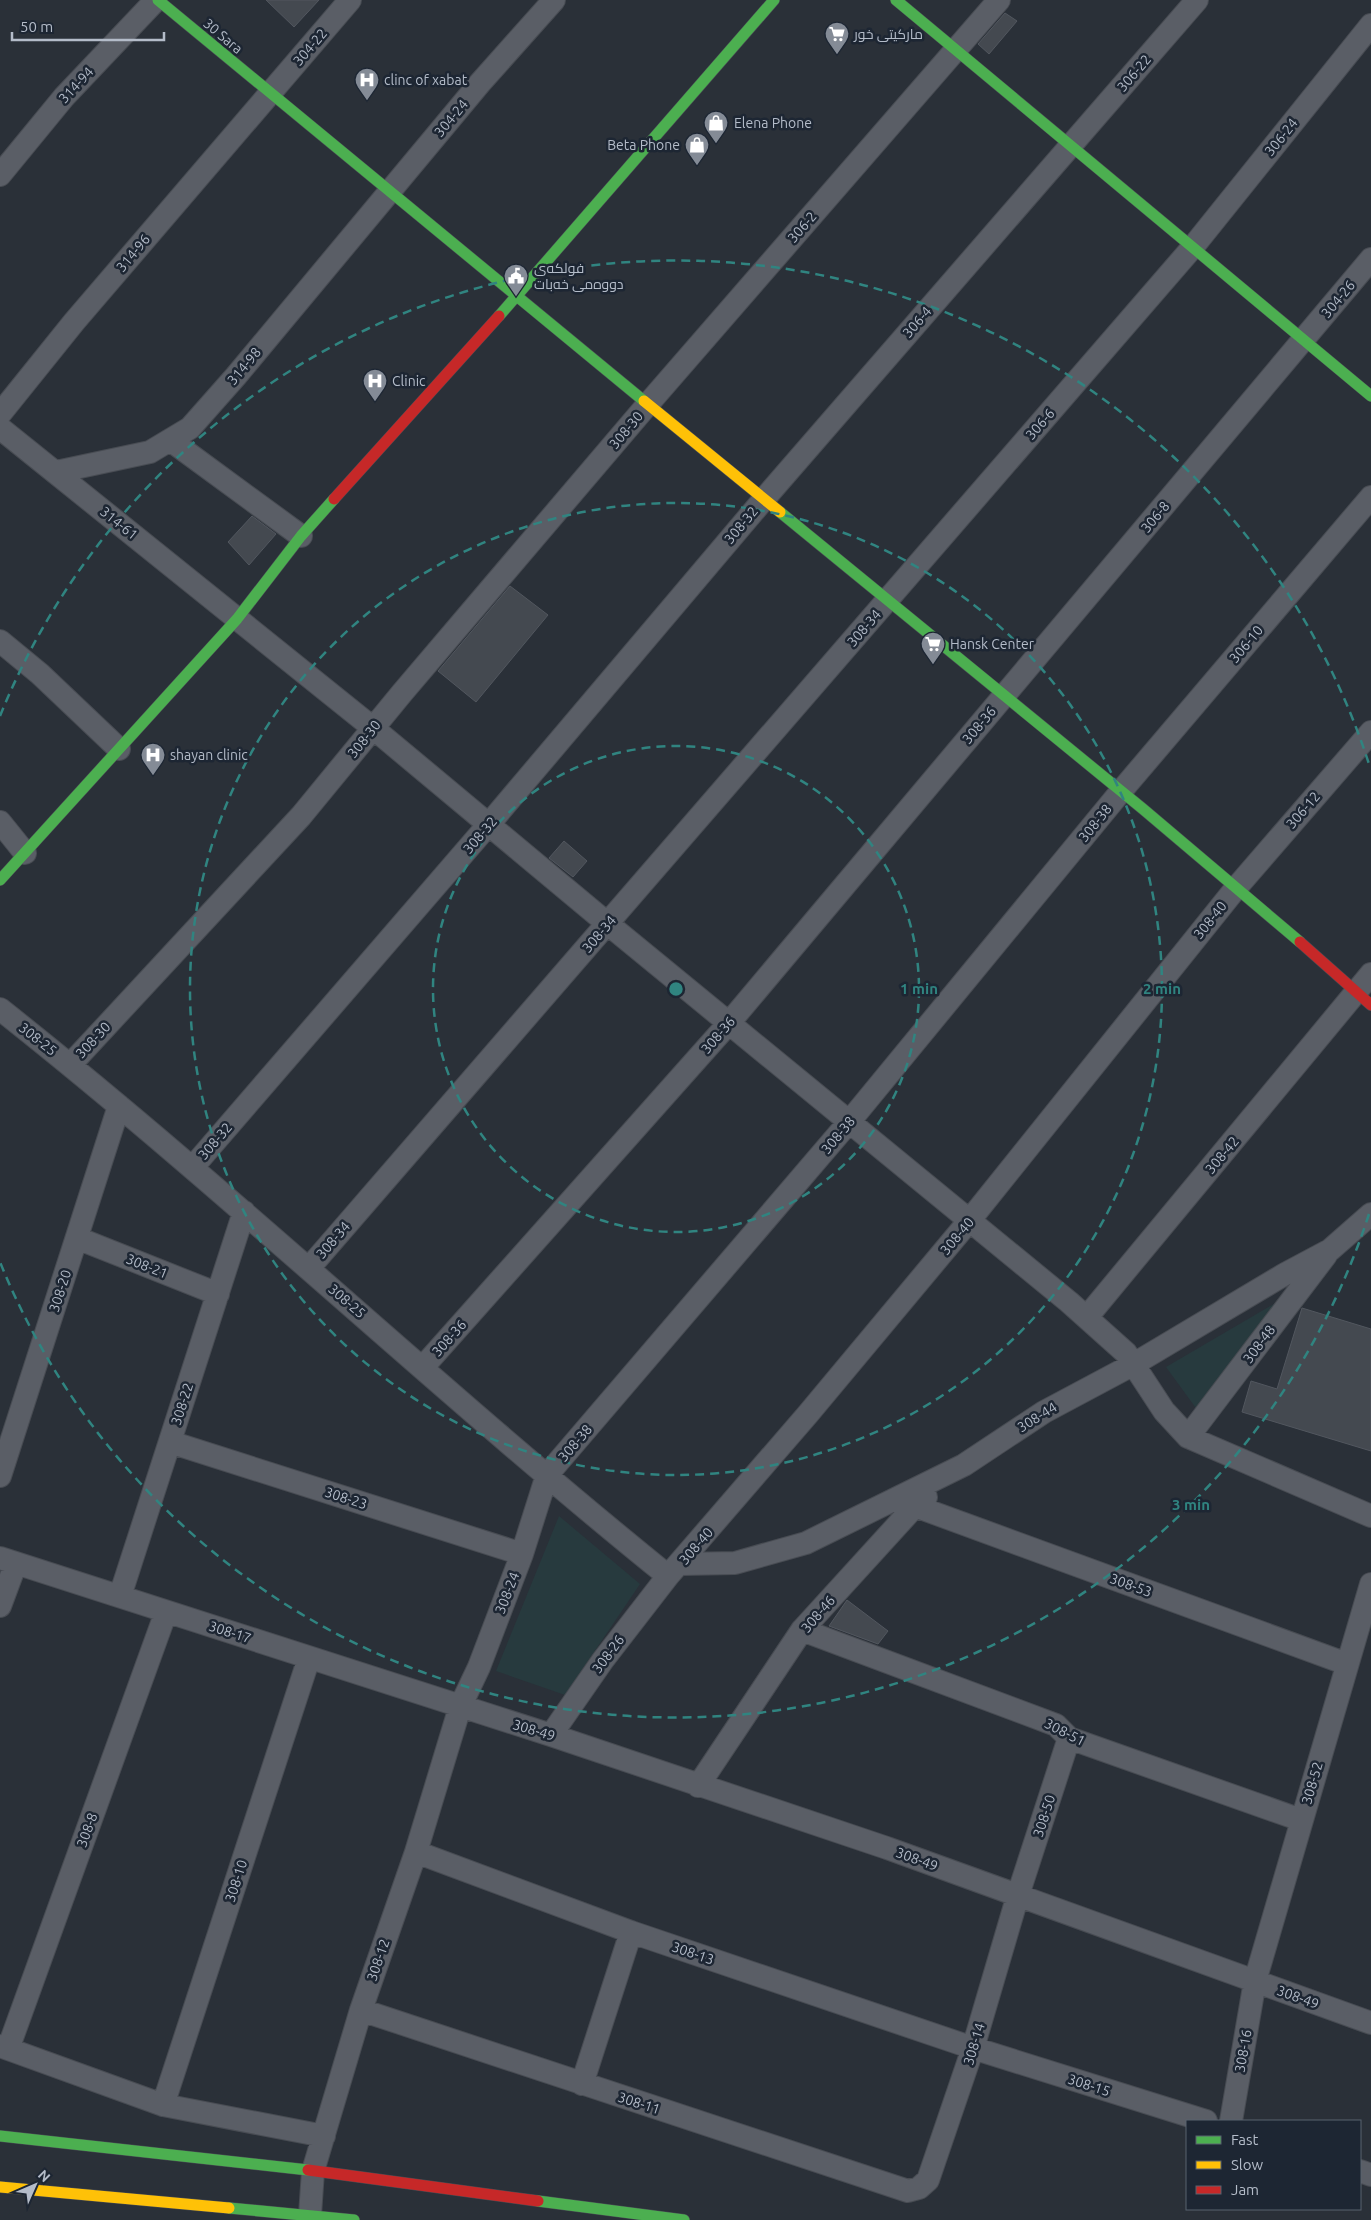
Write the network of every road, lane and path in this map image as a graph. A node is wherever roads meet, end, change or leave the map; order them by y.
1 (157, 0) edge
2 (350, 0) edge
3 (554, 0) edge
4 (774, 0) edge
5 (896, 0) edge
6 (999, 0) edge
7 (1197, 0) edge
8 (1371, 25) edge
9 (956, 50) junction
10 (269, 94) junction
11 (1070, 146) junction
12 (0, 175) edge
13 (389, 192) junction
14 (1192, 248) junction
15 (1371, 259) edge
16 (516, 297) junction
17 (1305, 339) junction
18 (1371, 396) edge
19 (648, 404) junction
20 (0, 414) edge
21 (3, 434) edge
22 (170, 440) junction
23 (56, 472) junction
24 (764, 498) junction
25 (1371, 498) edge
26 (301, 536) junction
27 (888, 600) junction
28 (237, 619) junction
29 (0, 641) edge
30 (1004, 695) junction
31 (373, 728) junction
32 (1371, 732) edge
33 (119, 749) junction
34 (1122, 790) junction
35 (0, 822) edge
36 (489, 824) junction
37 (24, 853) junction
38 (0, 880) edge
39 (1236, 888) junction
40 (608, 924) junction
41 (1371, 974) edge
42 (1364, 998) edge
43 (0, 1009) edge
44 (729, 1023) junction
45 (70, 1064) junction
46 (119, 1106) junction
47 (849, 1122) junction
48 (192, 1168) junction
49 (244, 1212) junction
50 (1371, 1214) edge
51 (969, 1221) junction
52 (77, 1238) junction
53 (1330, 1250) junction
54 (309, 1268) junction
55 (218, 1294) junction
56 (1086, 1317) junction
57 (1134, 1364) junction
58 (423, 1367) junction
59 (1188, 1437) junction
60 (170, 1442) junction
61 (964, 1465) junction
62 (547, 1475) junction
63 (0, 1476) edge
64 (915, 1506) junction
65 (1371, 1516) edge
66 (522, 1554) junction
67 (8, 1560) edge
68 (674, 1570) junction
69 (1371, 1584) edge
70 (120, 1596) junction
71 (0, 1606) edge
72 (166, 1612) junction
73 (802, 1630) junction
74 (310, 1658) junction
75 (1347, 1664) junction
76 (460, 1707) junction
77 (551, 1735) junction
78 (1069, 1738) junction
79 (698, 1786) junction
80 (1301, 1820) junction
81 (416, 1852) junction
82 (1018, 1895) junction
83 (631, 1932) junction
84 (1255, 1981) junction
85 (360, 2010) junction
86 (1371, 2023) edge
87 (4, 2047) edge
88 (973, 2048) junction
89 (582, 2084) junction
90 (163, 2105) junction
91 (1203, 2120) edge
92 (1230, 2120) edge
93 (0, 2136) edge
94 (324, 2136) junction
95 (313, 2171) junction
96 (0, 2187) edge
97 (919, 2188) joint
98 (310, 2215) junction
99 (354, 2220) edge
100 (684, 2220) edge

1 - 10 main road, 30 Sara
1 - 12 street, 314-94
2 - 10 street, 304-22
3 - 13 street, 304-24
4 - 16 main road
5 - 9 main road
6 - 9 street, 306-2
7 - 11 street, 306-22
8 - 14 street, 306-24
9 - 11 main road
9 - 19 street, 306-2
10 - 13 main road, 30 Sara
10 - 20 street, 314-96
11 - 14 main road
11 - 24 street, 306-4
13 - 16 main road, 30 Sara
13 - 22 street, 314-98
14 - 17 main road
14 - 27 street, 306-6
15 - 17 street, 304-26
16 - 19 main road, 30 Sara
16 - 26 main road
17 - 18 main road
17 - 30 street, 306-8
19 - 24 main road, 30 Sara
19 - 31 street, 308-30
21 - 23 street, 314-61
22 - 23 street, 314-98
22 - 26 street
23 - 28 street, 314-61
24 - 27 main road, 30 Sara
24 - 36 street, 308-32
25 - 34 street, 306-10
26 - 28 main road
27 - 30 main road, 30 Sara
27 - 40 street, 308-34
28 - 31 street, 314-61
28 - 33 main road
29 - 33 street
30 - 34 main road, 30 Sara
30 - 44 street, 308-36
31 - 36 street, 314-61
31 - 45 street, 308-30
32 - 39 street, 306-12
33 - 37 main road
34 - 39 main road, 30 Sara
34 - 47 street, 308-38
35 - 37 street
36 - 40 street, 314-61
36 - 48 street, 308-32
37 - 38 main road
39 - 42 main road, 30 Sara
39 - 51 street, 308-40
40 - 44 street, 314-61
40 - 54 street, 308-34
41 - 42 street, 308-42
42 - 56 street, 308-42
43 - 45 street, 308-25
44 - 47 street, 314-61
44 - 58 street, 308-36
45 - 46 street, 308-25
46 - 48 street, 308-25
46 - 52 street, 308-20
47 - 51 street, 314-61
47 - 62 street, 308-38
48 - 49 street, 308-25
49 - 54 street, 308-25
49 - 55 street, 308-22
50 - 53 street, 308-44
51 - 56 street, 314-61
51 - 68 street, 308-40
52 - 55 street, 308-21
52 - 63 street, 308-20
53 - 57 street, 308-44
53 - 59 street, 308-48
54 - 58 street, 308-25
55 - 60 street, 308-22
56 - 57 street, 314-61
57 - 59 street, 314-61
57 - 61 street, 308-44
58 - 62 street, 308-25
59 - 65 street
60 - 66 street, 308-23
60 - 70 street, 308-22
61 - 64 street, 308-46
61 - 68 street, 308-44
62 - 66 street, 308-24
62 - 68 street, 308-25
64 - 73 street, 308-46
64 - 75 street, 308-53
66 - 76 street, 308-24
67 - 70 street, 308-17
67 - 71 street
68 - 77 street, 308-26
69 - 75 street, 308-52
70 - 72 street, 308-17
72 - 74 street, 308-17
72 - 87 street, 308-8
73 - 78 street, 308-51
73 - 79 street, 308-46
74 - 76 street, 308-17
74 - 90 street, 308-10
75 - 80 street, 308-52
76 - 77 street, 308-49
76 - 81 street, 308-12
77 - 79 street, 308-49
78 - 80 street, 308-51
78 - 82 street, 308-50
79 - 82 street, 308-49
80 - 84 street, 308-52
81 - 83 street, 308-13
81 - 85 street, 308-12
82 - 84 street, 308-49
82 - 88 street, 308-14
83 - 88 street, 308-13
83 - 89 street
84 - 86 street, 308-49
84 - 92 street, 308-16
85 - 89 street, 308-11
85 - 94 street, 308-12
87 - 90 street
88 - 91 street, 308-15
88 - 97 street, 308-14
89 - 97 street, 308-11
90 - 94 street
93 - 95 main road
94 - 95 street, 308-12
95 - 98 street, 308-12
95 - 100 main road
96 - 98 main road
98 - 99 main road

